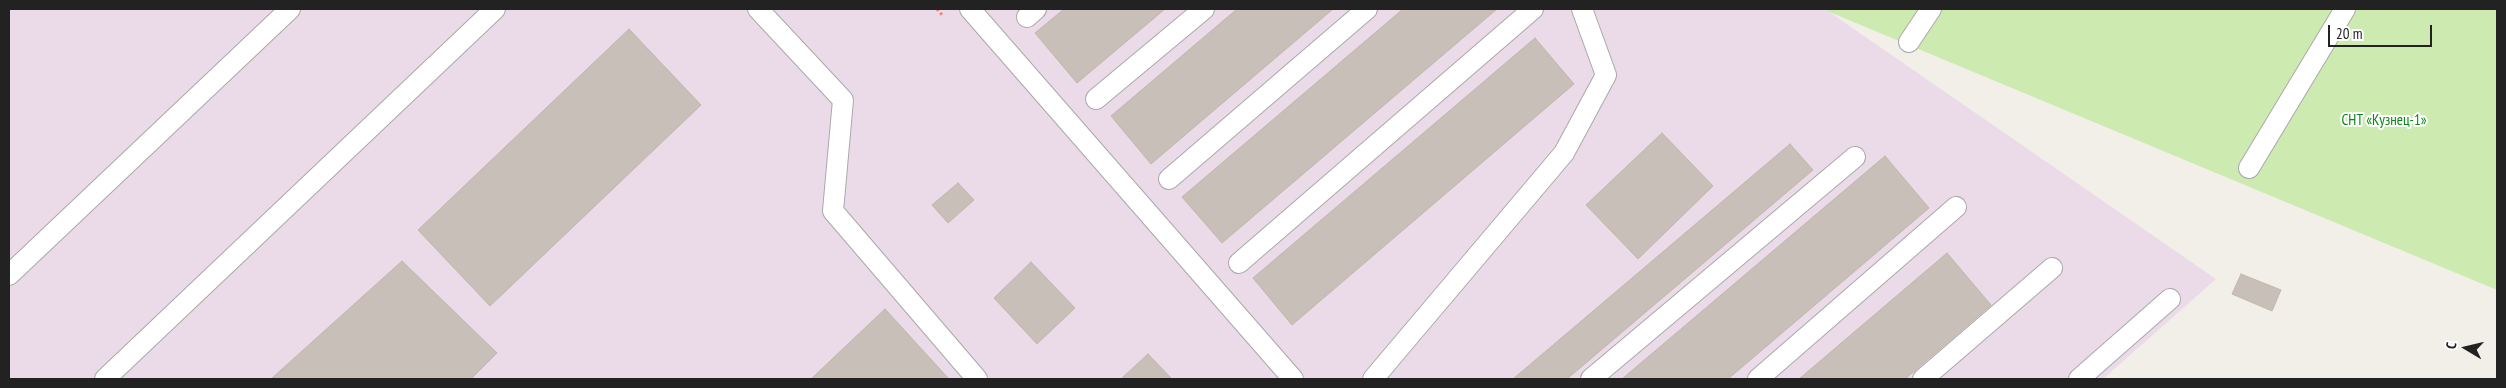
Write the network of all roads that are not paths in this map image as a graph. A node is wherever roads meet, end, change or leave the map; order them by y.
1 (290, 9) edge
2 (495, 9) edge
3 (758, 9) edge
4 (970, 9) edge
5 (1204, 9) edge
6 (1367, 9) edge
7 (1533, 9) edge
8 (1582, 9) edge
9 (1931, 9) edge
10 (2345, 9) edge
11 (1909, 42) dead end
12 (1096, 99) dead end
13 (1855, 157) dead end
14 (2249, 168) dead end
15 (1169, 178) dead end
16 (1956, 207) dead end
17 (1239, 263) dead end
18 (2052, 268) dead end
19 (9, 275) edge
20 (2170, 299) dead end
21 (105, 379) edge
22 (977, 379) edge
23 (1293, 379) edge
24 (1373, 379) edge
25 (1591, 379) edge
26 (1758, 379) edge
27 (1923, 379) edge
28 (2079, 379) edge

1 - 19 lane
2 - 21 lane
3 - 22 lane
4 - 23 lane
5 - 12 lane
6 - 15 lane
7 - 17 lane
8 - 24 lane
9 - 11 lane
10 - 14 lane
13 - 25 lane
16 - 26 lane
18 - 27 lane
20 - 28 lane

